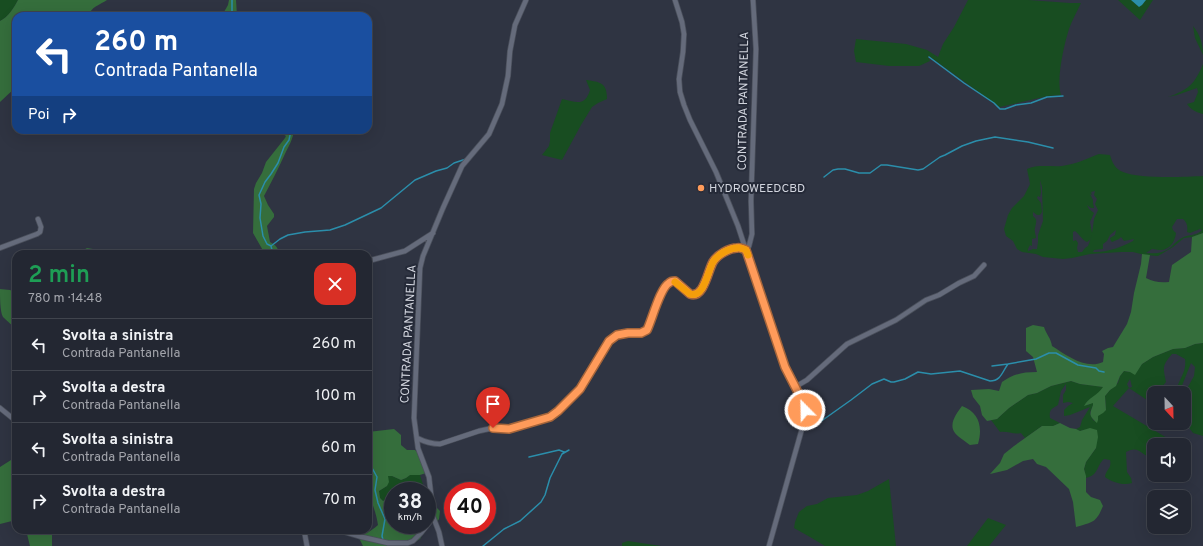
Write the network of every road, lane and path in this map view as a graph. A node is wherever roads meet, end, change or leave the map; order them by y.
1 (526, 0) edge
2 (675, 0) edge
3 (753, 0) edge
4 (38, 219) dead end
5 (433, 233) junction
6 (0, 248) edge
7 (746, 250) junction
8 (372, 260) edge
9 (984, 265) dead end
10 (795, 387) junction
11 (0, 408) edge
12 (12, 418) edge
13 (417, 438) junction
14 (430, 482) edge
15 (436, 524) edge
16 (305, 534) edge
17 (352, 534) edge
18 (419, 534) edge
19 (307, 546) edge
20 (442, 546) edge
21 (769, 546) edge

1 - 5 street, CONTRADA PANTANELLA
2 - 7 street, CONTRADA PANTANELLA
3 - 7 street, CONTRADA PANTANELLA
4 - 6 street
5 - 8 street
5 - 13 street, CONTRADA PANTANELLA
7 - 10 street, CONTRADA PANTANELLA
7 - 13 street
9 - 10 street
10 - 21 street, CONTRADA PANTANELLA
11 - 12 street
13 - 14 street, CONTRADA PANTANELLA
15 - 20 street, CONTRADA PANTANELLA
16 - 19 street
17 - 18 street

